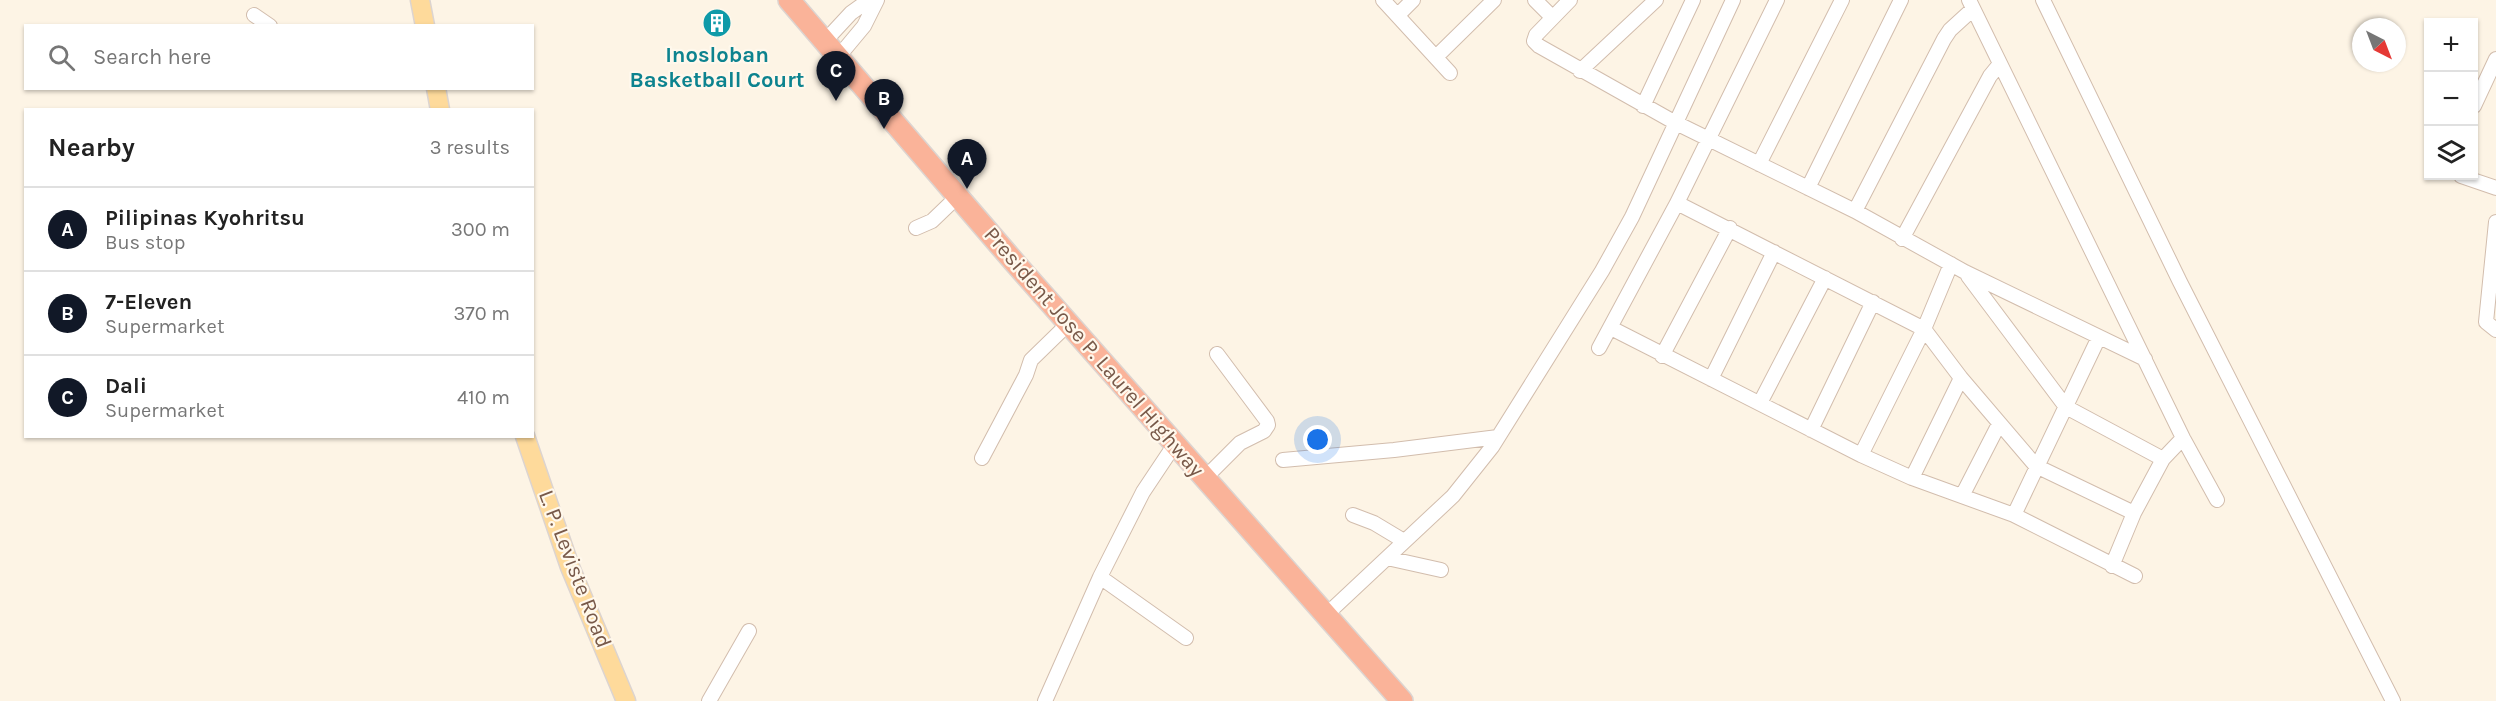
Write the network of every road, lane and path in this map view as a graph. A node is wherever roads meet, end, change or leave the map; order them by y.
1 (420, 0) edge
2 (870, 0) edge
3 (877, 0) edge
4 (1383, 0) edge
5 (1413, 0) edge
6 (1494, 0) edge
7 (1535, 0) edge
8 (1570, 0) edge
9 (1656, 0) edge
10 (1693, 0) edge
11 (1733, 0) edge
12 (1777, 0) edge
13 (1842, 0) edge
14 (1901, 0) edge
15 (2043, 0) edge
16 (799, 4) edge
17 (1971, 4) edge
18 (254, 15) dead end
19 (1398, 15) junction
20 (1552, 17) junction
21 (267, 24) edge
22 (424, 24) edge
23 (832, 49) junction
24 (1436, 57) junction
25 (2496, 59) edge
26 (1999, 64) junction
27 (1580, 71) junction
28 (1450, 73) dead end
29 (436, 90) edge
30 (2478, 97) edge
31 (1643, 106) junction
32 (440, 108) edge
33 (1674, 122) junction
34 (1709, 140) junction
35 (1759, 164) junction
36 (2473, 180) edge
37 (1808, 188) junction
38 (2496, 188) edge
39 (957, 197) junction
40 (1677, 203) junction
41 (1855, 211) junction
42 (2496, 222) edge
43 (916, 228) dead end
44 (1730, 228) junction
45 (1902, 239) junction
46 (1774, 252) junction
47 (1951, 264) junction
48 (1965, 272) junction
49 (1825, 278) junction
50 (1874, 302) junction
51 (1068, 324) junction
52 (1611, 328) junction
53 (1924, 329) junction
54 (2494, 329) edge
55 (2099, 337) junction
56 (1599, 348) dead end
57 (1217, 354) dead end
58 (1662, 356) junction
59 (2145, 359) junction
60 (1961, 378) junction
61 (1711, 380) junction
62 (1760, 403) junction
63 (2066, 407) junction
64 (1999, 424) junction
65 (1811, 430) junction
66 (1498, 437) junction
67 (526, 438) edge
68 (2184, 438) junction
69 (1175, 444) junction
70 (1861, 455) junction
71 (982, 458) dead end
72 (2163, 459) junction
73 (1282, 460) dead end
74 (2036, 466) junction
75 (1205, 478) junction
76 (1912, 478) junction
77 (1962, 496) junction
78 (2217, 500) dead end
79 (2134, 513) junction
80 (1353, 515) dead end
81 (2014, 515) junction
82 (1404, 541) junction
83 (1387, 558) junction
84 (2112, 566) junction
85 (1441, 570) dead end
86 (2135, 576) dead end
87 (1100, 577) junction
88 (1326, 615) junction
89 (749, 631) dead end
90 (1186, 638) dead end
91 (626, 701) edge
92 (709, 701) edge
93 (1046, 701) edge
94 (1402, 701) edge
95 (2393, 701) edge

1 - 22 main road
2 - 23 street
3 - 23 street
4 - 19 street
5 - 19 street
6 - 24 street
7 - 20 street
8 - 20 street
9 - 27 street
10 - 31 street
11 - 33 street
12 - 34 street
13 - 35 street
14 - 37 street
15 - 95 street
16 - 23 highway, President Jose P. Laurel Highway
17 - 26 street
17 - 41 street
18 - 21 street
19 - 24 street
20 - 27 street
23 - 39 highway, President Jose P. Laurel Highway
24 - 28 street
25 - 30 street
26 - 45 street
26 - 59 street
27 - 31 street
29 - 32 main road
31 - 33 street
33 - 34 street
33 - 66 street
34 - 35 street
34 - 40 street
35 - 37 street
36 - 38 street
37 - 41 street
39 - 43 street
39 - 51 highway, President Jose P. Laurel Highway
40 - 44 street
40 - 52 street
41 - 45 street
42 - 54 street
44 - 46 street
44 - 58 street
45 - 47 street
46 - 49 street
46 - 61 street
47 - 48 street
47 - 53 street
48 - 55 street
48 - 63 street
49 - 50 street
49 - 62 street
50 - 53 street
50 - 65 street
51 - 69 highway, President Jose P. Laurel Highway
51 - 71 street
52 - 56 street
52 - 58 street
53 - 60 street
53 - 70 street
55 - 59 street
55 - 63 street
57 - 75 street
58 - 61 street
59 - 68 street
60 - 64 street
60 - 76 street
61 - 62 street
62 - 65 street
63 - 72 street
63 - 74 street
64 - 74 street
64 - 77 street
65 - 70 street
66 - 73 street
66 - 82 street
67 - 91 main road, L. P. Leviste Road
68 - 72 street
68 - 78 street
69 - 75 highway, President Jose P. Laurel Highway
69 - 87 street
70 - 76 street
72 - 79 street
74 - 79 street
74 - 81 street
75 - 88 highway, President Jose P. Laurel Highway
76 - 77 street
77 - 81 street
79 - 84 street
80 - 82 street
81 - 84 street
82 - 83 street
83 - 85 street
83 - 88 street
84 - 86 street
87 - 90 street
87 - 93 street
88 - 94 highway, President Jose P. Laurel Highway
89 - 92 street

